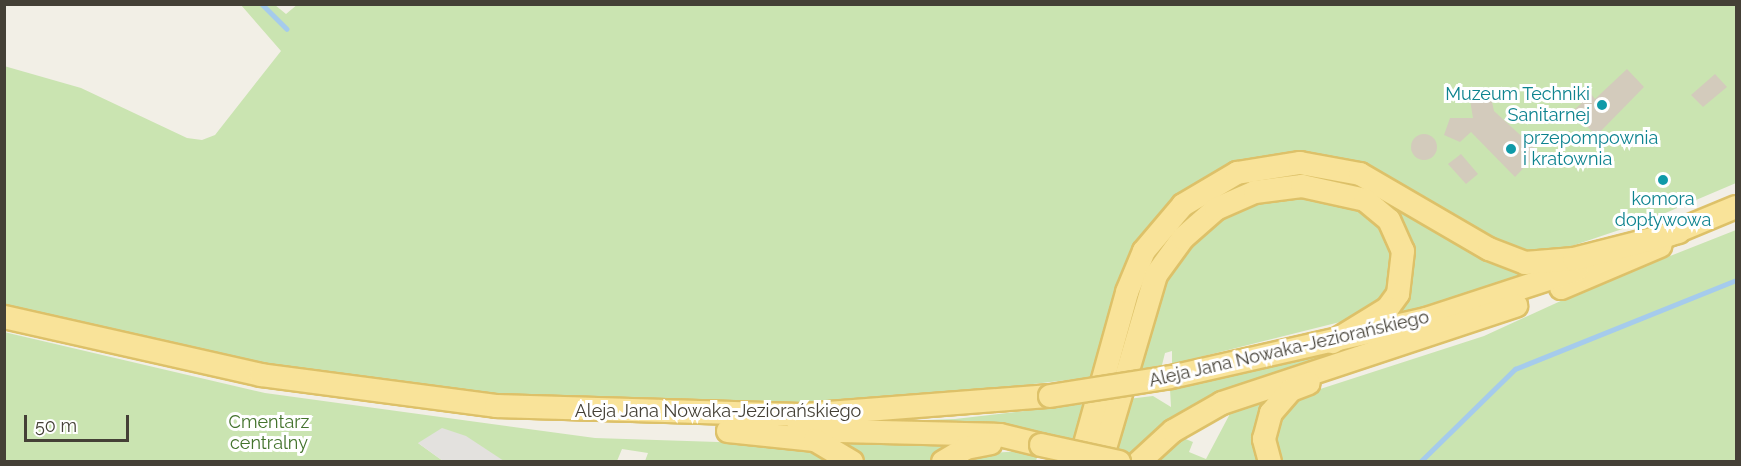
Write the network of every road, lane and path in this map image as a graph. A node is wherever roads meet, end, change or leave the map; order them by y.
1 (1737, 207) edge
2 (1679, 232) junction
3 (4, 317) edge
4 (1333, 342) junction
5 (1378, 354) junction
6 (555, 410) junction
7 (728, 431) junction
8 (1041, 445) junction
9 (852, 462) edge
10 (943, 462) edge
11 (1080, 462) edge
12 (1101, 462) edge
13 (1119, 462) edge
14 (1139, 462) edge
15 (1270, 462) edge

1 - 2 main road, Aleja Jana Nowaka-Jeziorańskiego
2 - 4 main road, Aleja Jana Nowaka-Jeziorańskiego
2 - 5 main road
2 - 11 main road
3 - 6 main road, Aleja Jana Nowaka-Jeziorańskiego
4 - 6 main road, Aleja Jana Nowaka-Jeziorańskiego, bridge
4 - 12 main road
5 - 14 main road
5 - 15 main road
6 - 7 main road
7 - 8 main road
7 - 9 main road
8 - 10 main road
8 - 13 main road, bridge

